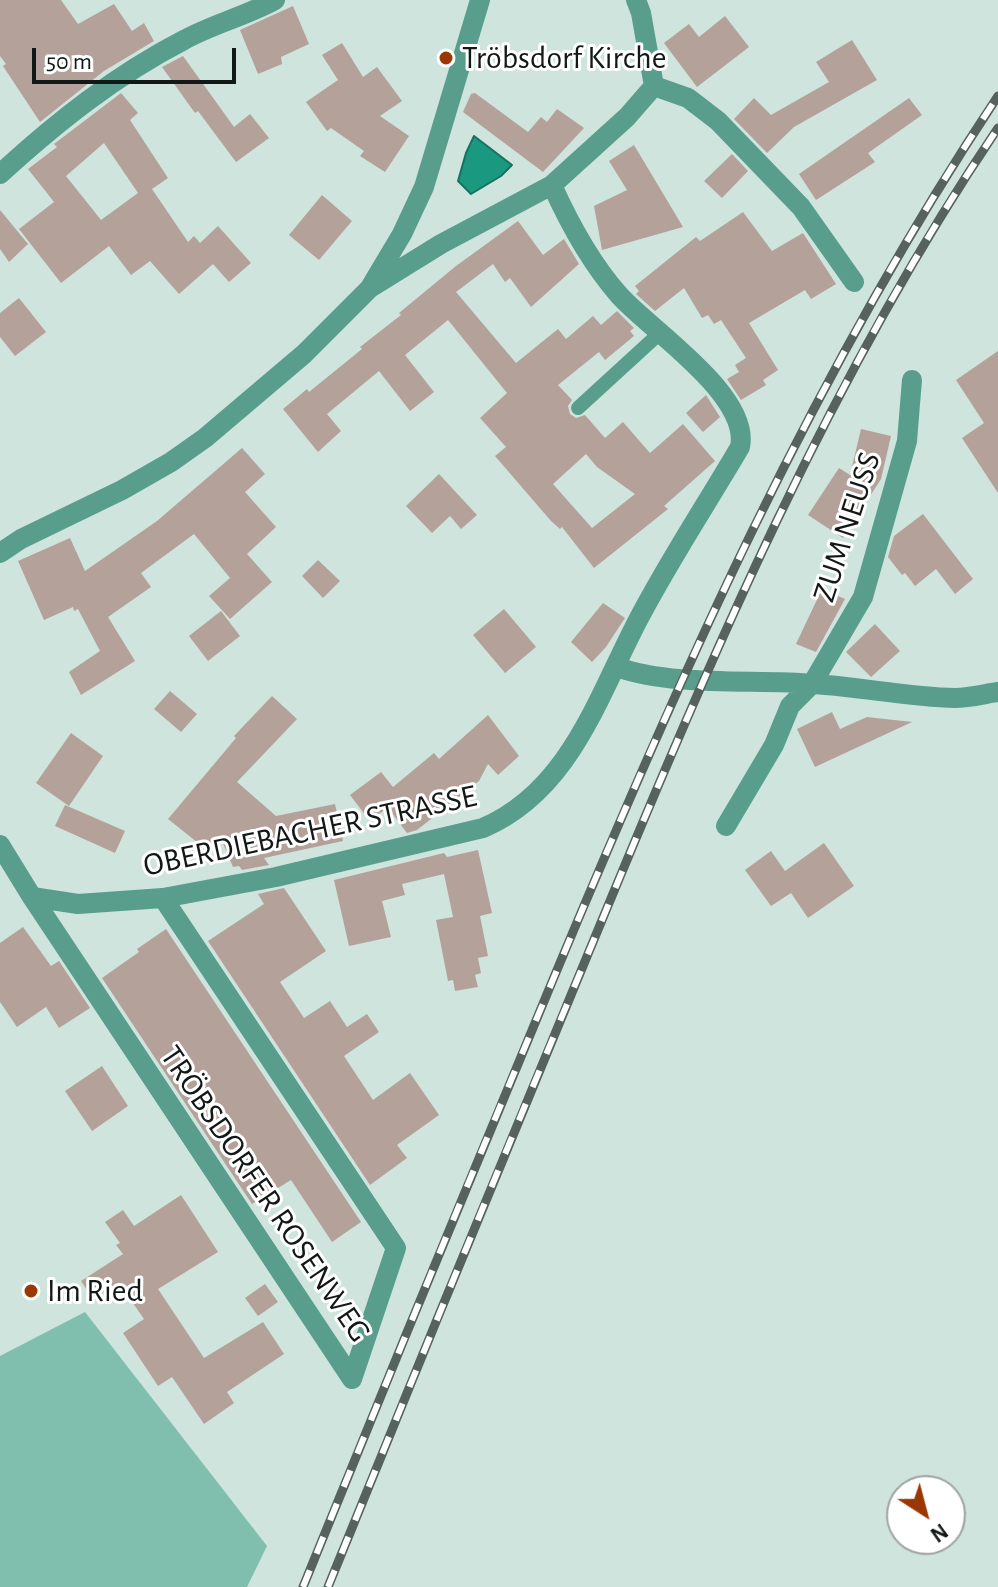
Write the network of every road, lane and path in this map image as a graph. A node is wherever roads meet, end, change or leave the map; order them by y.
1 (275, 0) edge
2 (480, 0) edge
3 (636, 0) edge
4 (654, 86) junction
5 (0, 174) edge
6 (552, 185) junction
7 (854, 282) dead end
8 (370, 288) junction
9 (661, 332) junction
10 (912, 380) dead end
11 (578, 408) dead end
12 (0, 553) edge
13 (617, 667) junction
14 (812, 684) junction
15 (998, 692) edge
16 (726, 826) dead end
17 (0, 845) edge
18 (32, 897) junction
19 (163, 898) junction

1 - 5 street
2 - 8 street
3 - 4 street
4 - 6 street
4 - 7 street
6 - 8 street
6 - 9 street, OBERDIEBACHER STRASSE
8 - 12 street
9 - 11 lane
9 - 13 street, OBERDIEBACHER STRASSE
10 - 14 street, ZUM NEUSS
13 - 14 street
13 - 19 street, OBERDIEBACHER STRASSE
14 - 15 street
14 - 16 street, ZUM NEUSS
17 - 18 street
18 - 19 street, OBERDIEBACHER STRASSE
18 - 19 street, TRÖBSDORFER ROSENWEG

